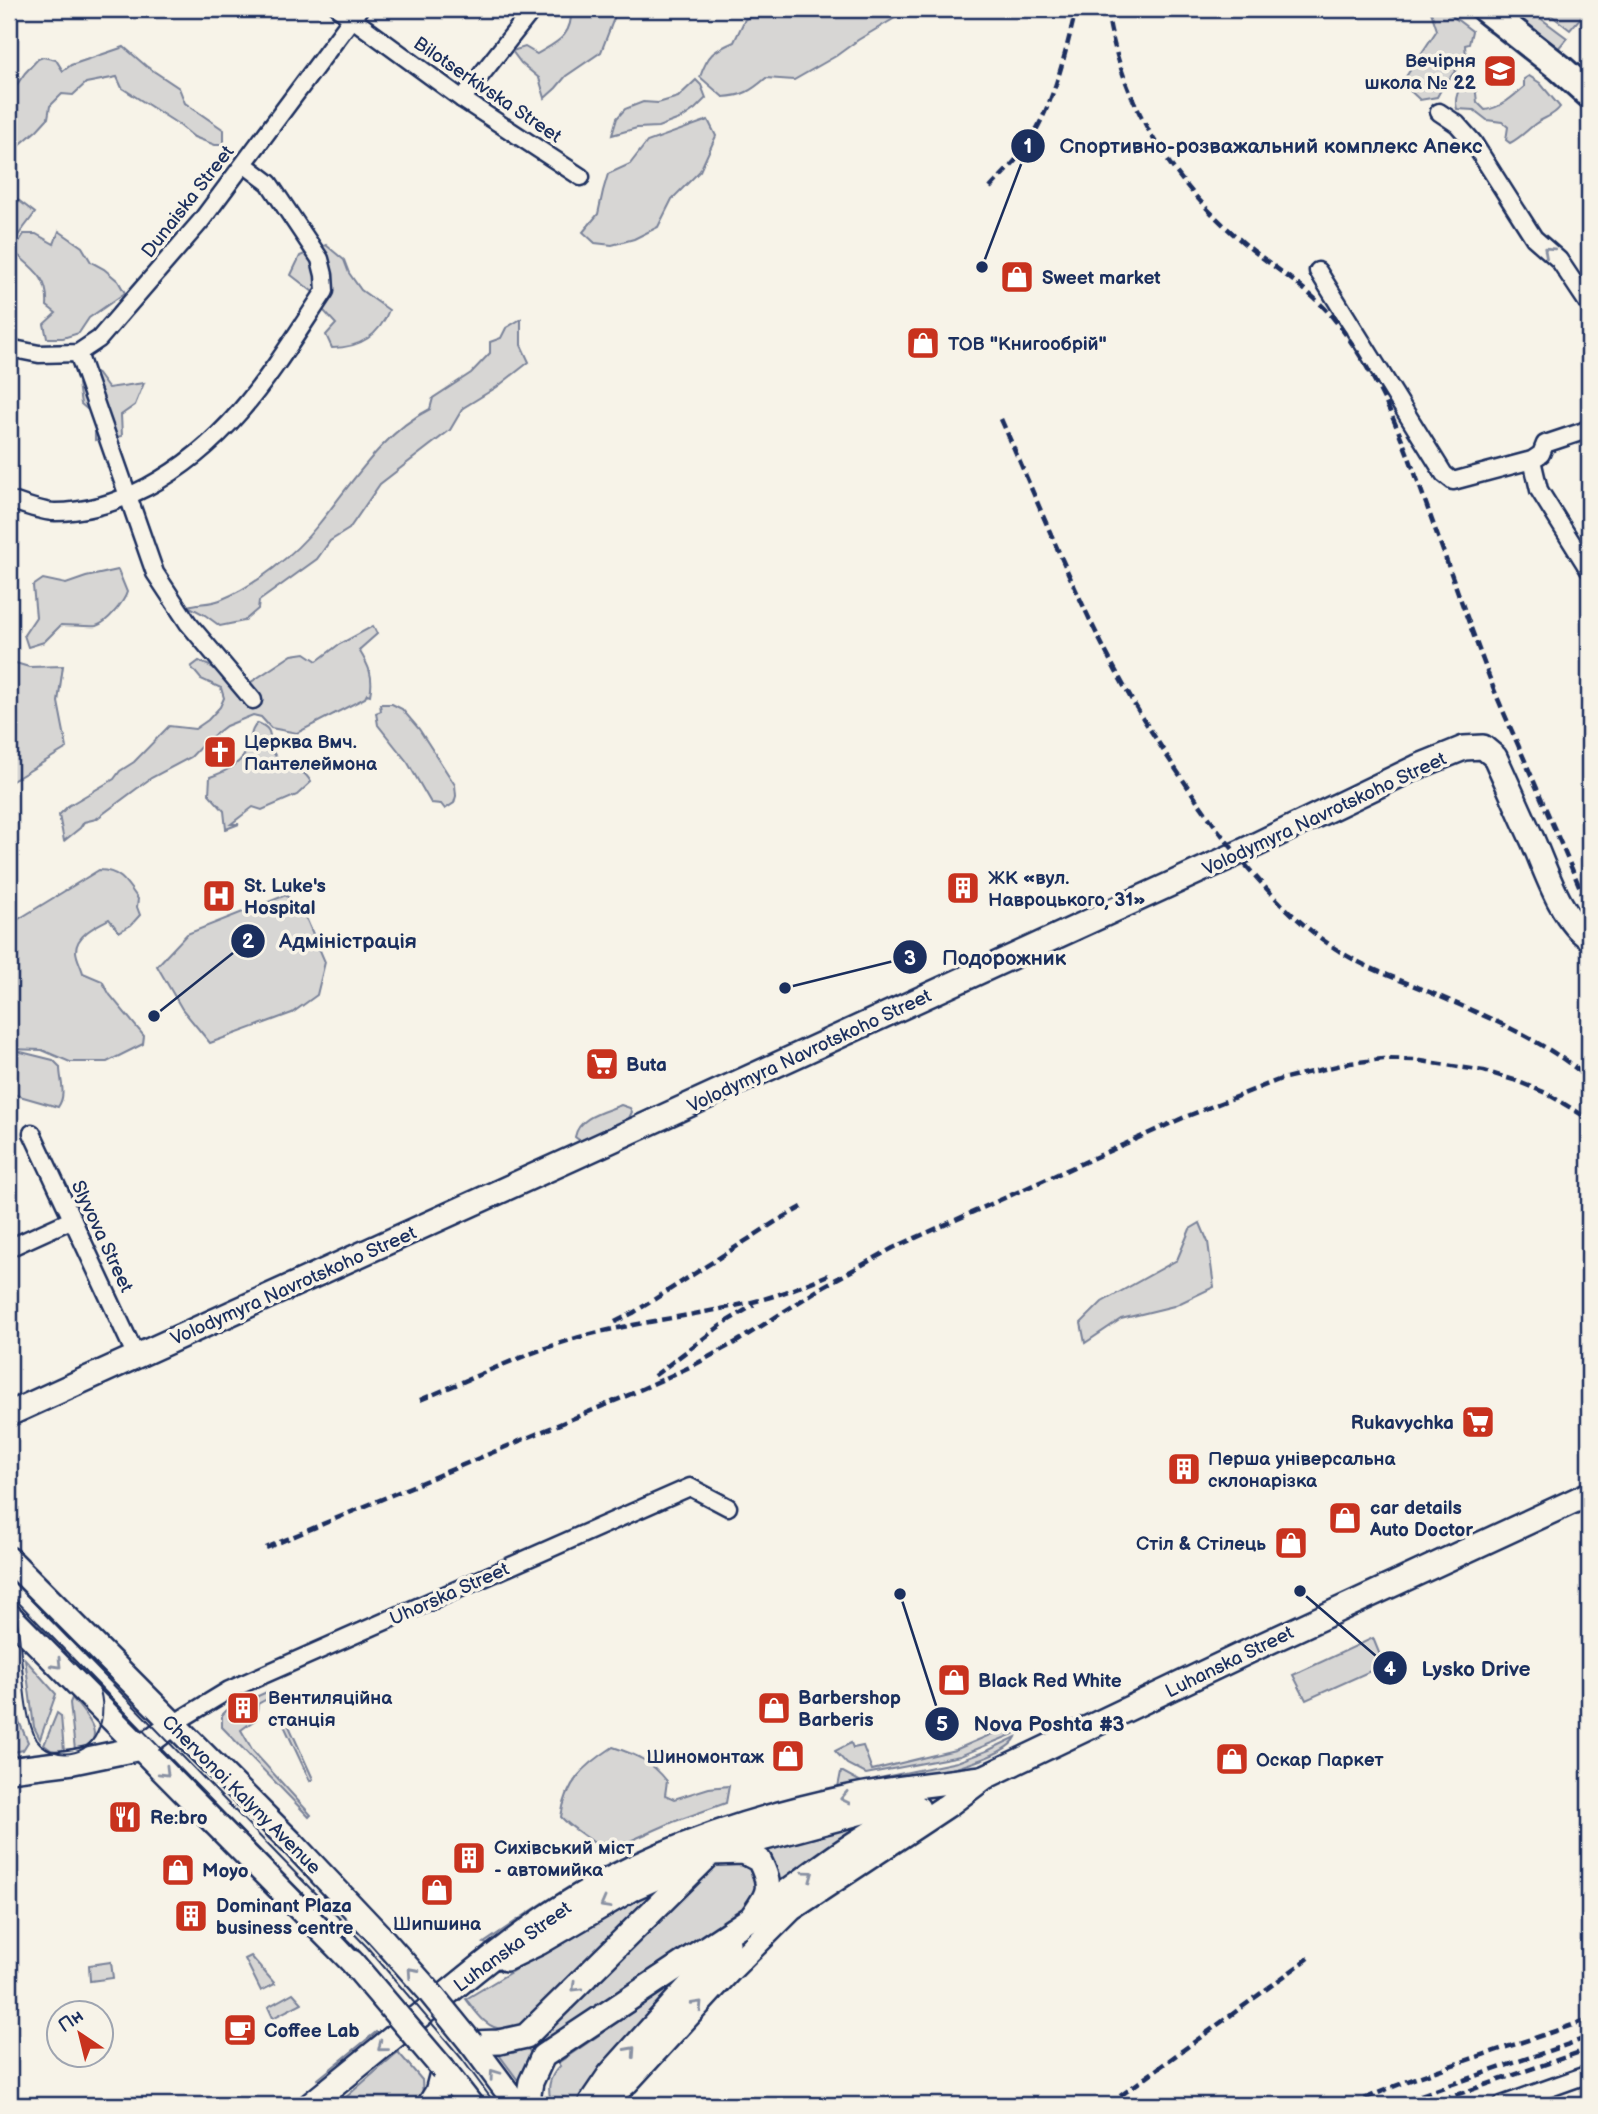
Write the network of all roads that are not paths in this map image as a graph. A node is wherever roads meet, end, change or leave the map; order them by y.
1 (533, 9) edge
2 (1485, 9) edge
3 (350, 12) edge
4 (1589, 94) edge
5 (461, 99) junction
6 (1439, 112) dead end
7 (244, 164) junction
8 (581, 177) dead end
9 (1318, 271) dead end
10 (1589, 305) edge
11 (9, 348) edge
12 (78, 353) junction
13 (1589, 427) edge
14 (1532, 460) junction
15 (127, 498) junction
16 (9, 500) edge
17 (1589, 570) edge
18 (253, 700) dead end
19 (1589, 938) edge
20 (32, 1133) dead end
21 (73, 1219) junction
22 (9, 1248) edge
23 (136, 1356) junction
24 (9, 1413) edge
25 (1589, 1494) edge
26 (728, 1507) dead end
27 (9, 1559) edge
28 (9, 1615) edge
29 (106, 1714) junction
30 (173, 1724) junction
31 (141, 1748) junction
32 (83, 1759) junction
33 (9, 1770) edge
34 (985, 1777) junction
35 (711, 1853) junction
36 (751, 1917) junction
37 (473, 1973) junction
38 (471, 2043) junction
39 (443, 2069) junction
40 (1589, 2074) edge
41 (310, 2105) edge
42 (429, 2105) edge
43 (471, 2105) edge
44 (517, 2105) edge
45 (527, 2105) edge
46 (589, 2105) edge
47 (599, 2105) edge
48 (1502, 2105) edge

1 - 5 street
2 - 4 main road
3 - 5 street, Bilotserkivska Street
3 - 7 street, Dunaiska Street
5 - 8 street, Bilotserkivska Street
10 -> 6 street
7 - 12 street, Dunaiska Street
7 - 15 street
9 - 14 street
11 - 12 street
12 - 15 street
13 - 14 street
14 - 17 street
15 - 16 street
15 - 18 street
19 - 23 main road, Volodymyra Navrotskoho Street
20 - 21 street, Slyvova Street
21 - 22 street
21 - 23 street, Slyvova Street
23 - 24 main road, Volodymyra Navrotskoho Street
25 - 34 main road, Luhanska Street
26 - 30 street, Uhorska Street
27 - 30 main road, Chervonoi Kalyny Avenue
28 -> 29 main road, Chervonoi Kalyny Avenue
29 - 31 main road, Chervonoi Kalyny Avenue
29 - 32 main road
30 - 31 main road
38 -> 30 main road, Chervonoi Kalyny Avenue, bridge
31 - 32 main road
31 -> 39 main road, Chervonoi Kalyny Avenue, bridge
32 - 33 main road
34 - 35 main road
36 -> 34 main road
34 -> 37 main road, Luhanska Street
47 -> 34 main road, Luhanska Street
35 - 36 main road
35 -> 37 main road
35 -> 38 main road
36 - 45 main road
46 -> 36 main road
37 -> 41 main road, Luhanska Street
44 -> 38 main road, Chervonoi Kalyny Avenue
39 - 42 main road
39 - 43 main road, Chervonoi Kalyny Avenue
40 - 48 street

